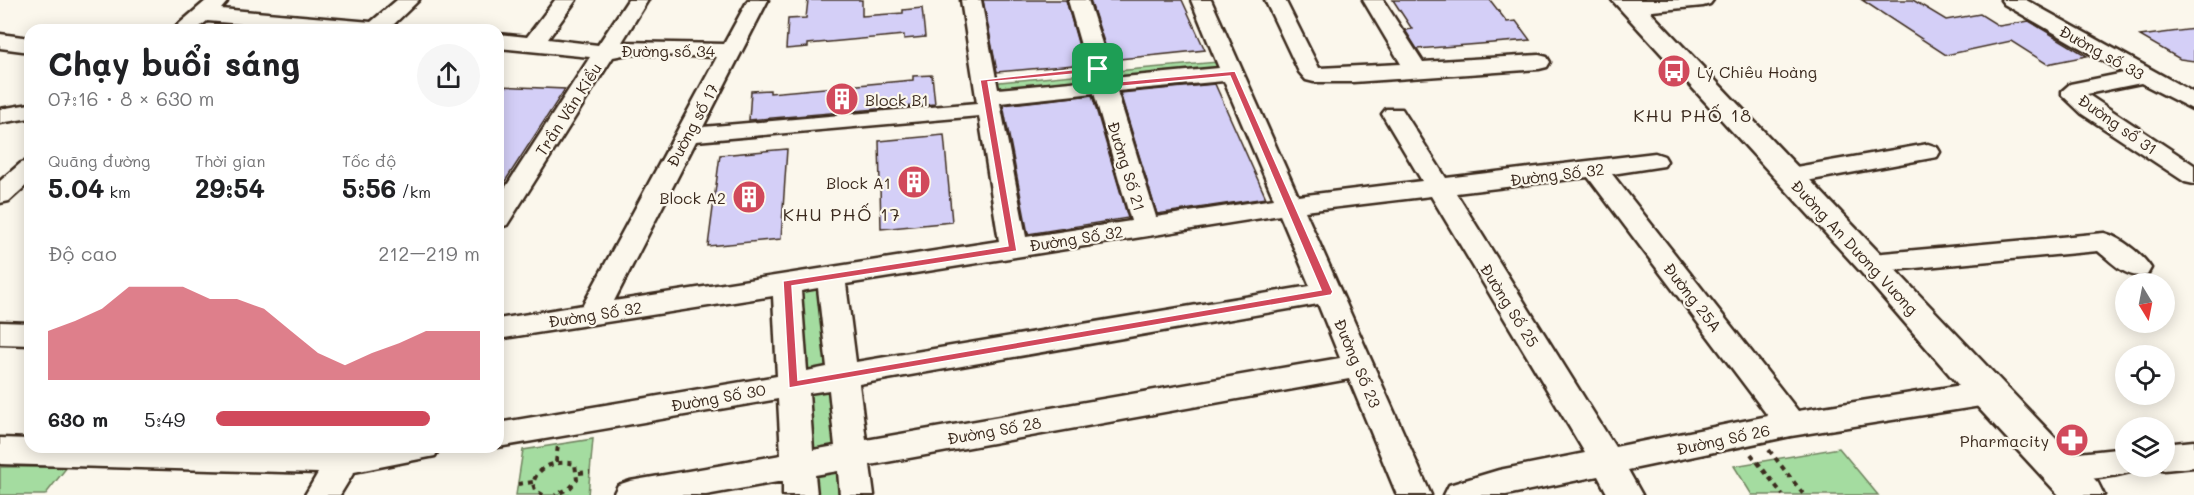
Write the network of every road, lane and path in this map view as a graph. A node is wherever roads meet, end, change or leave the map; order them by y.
1 (219, 0) edge
2 (409, 0) edge
3 (566, 0) edge
4 (638, 0) edge
5 (758, 0) edge
6 (971, 0) edge
7 (1078, 0) edge
8 (1201, 0) edge
9 (1275, 0) edge
10 (1372, 0) edge
11 (1703, 0) edge
12 (2011, 0) edge
13 (1629, 3) edge
14 (202, 14) junction
15 (190, 24) edge
16 (291, 24) edge
17 (382, 24) edge
18 (0, 41) edge
19 (504, 42) edge
20 (24, 44) edge
21 (532, 44) junction
22 (605, 52) junction
23 (727, 58) junction
24 (1539, 62) dead end
25 (1229, 65) junction
26 (1420, 69) junction
27 (2145, 75) junction
28 (1101, 78) junction
29 (982, 96) junction
30 (2194, 104) edge
31 (24, 112) edge
32 (1394, 114) dead end
33 (0, 116) edge
34 (700, 135) dead end
35 (1928, 152) dead end
36 (1655, 161) dead end
37 (1595, 169) junction
38 (18, 173) edge
39 (1790, 176) junction
40 (2194, 176) edge
41 (1438, 188) junction
42 (0, 195) edge
43 (1289, 205) junction
44 (504, 210) edge
45 (1146, 227) junction
46 (1014, 248) junction
47 (1872, 263) junction
48 (2136, 268) dead end
49 (831, 277) junction
50 (786, 284) junction
51 (1328, 292) junction
52 (594, 314) junction
53 (504, 328) edge
54 (0, 333) edge
55 (24, 334) edge
56 (1359, 366) junction
57 (843, 375) junction
58 (793, 385) junction
59 (1987, 393) junction
60 (1791, 424) junction
61 (504, 434) edge
62 (1747, 435) junction
63 (0, 451) edge
64 (24, 451) edge
65 (232, 453) edge
66 (348, 454) edge
67 (2194, 454) edge
68 (852, 455) junction
69 (2175, 456) edge
70 (1608, 462) junction
71 (2115, 465) edge
72 (590, 472) dead end
73 (579, 473) junction
74 (799, 480) edge
75 (533, 482) junction
76 (2072, 482) edge
77 (518, 484) dead end
78 (322, 495) edge
79 (543, 495) edge
80 (555, 495) edge
81 (630, 495) edge
82 (857, 495) edge
83 (1414, 495) edge
84 (1461, 495) edge
85 (1625, 495) edge
86 (1783, 495) edge
87 (1804, 495) edge

1 - 14 street
2 - 17 street
3 - 21 street
4 - 22 street, Trần Văn Kiểu
5 - 23 street, Đường số 17
6 - 29 street
7 - 28 street, Đường Số 21
8 - 25 street, Đường Số 23
9 - 26 street
10 - 26 street
11 - 13 street
12 - 27 street, Đường số 33
13 - 39 main road, Đường An Dương Vương
14 - 15 street
14 - 16 street
18 - 20 street
19 - 21 street, Đường số 34
21 - 22 street, Đường số 34
22 - 23 street, Đường số 34
22 - 44 street, Trần Văn Kiểu
23 - 52 street, Đường số 17
24 - 26 street
25 - 28 street
25 - 43 street, Đường Số 23
27 - 30 street, Đường số 33
27 - 40 street, Đường số 31
28 - 29 street
28 - 45 street, Đường Số 21
29 - 34 street
29 - 46 street
31 - 33 street
32 - 41 street, Đường Số 25
35 - 39 street
36 - 37 street, Đường Số 32
37 - 41 street, Đường Số 32
37 - 60 street, Đường 25A
38 - 42 street
39 - 47 main road, Đường An Dương Vương
41 - 43 street, Đường Số 32
41 - 70 street, Đường Số 25
43 - 45 street, Đường Số 32
43 - 51 street, Đường Số 23
45 - 46 street, Đường Số 32
46 - 49 street, Đường Số 32
47 - 48 street
47 - 59 main road, Đường An Dương Vương
49 - 50 street, Đường Số 32
49 - 57 street
50 - 52 street, Đường Số 32
50 - 58 street
51 - 56 street, Đường Số 23
51 - 57 street, Đường Số 30
52 - 53 street, Đường Số 32
54 - 55 street
56 - 68 street, Đường Số 28
56 - 83 street, Đường Số 23
57 - 58 street, Đường Số 30
57 - 68 street
58 - 61 street, Đường Số 30
58 - 74 street
59 - 60 street, Đường Số 26
59 - 76 main road, Đường An Dương Vương
60 - 62 street, Đường Số 26
62 - 70 street, Đường Số 26
62 - 86 path
62 - 87 path
63 - 64 street
65 - 66 street
66 - 78 street
67 - 69 street
68 - 74 street, Đường Số 28
68 - 82 street
70 - 84 street, Đường Số 26
70 - 85 street, Đường Số 25
71 - 76 street
72 - 73 path
73 - 75 path
73 - 80 path
74 - 81 street, Đường Số 28
75 - 77 path
75 - 79 path

